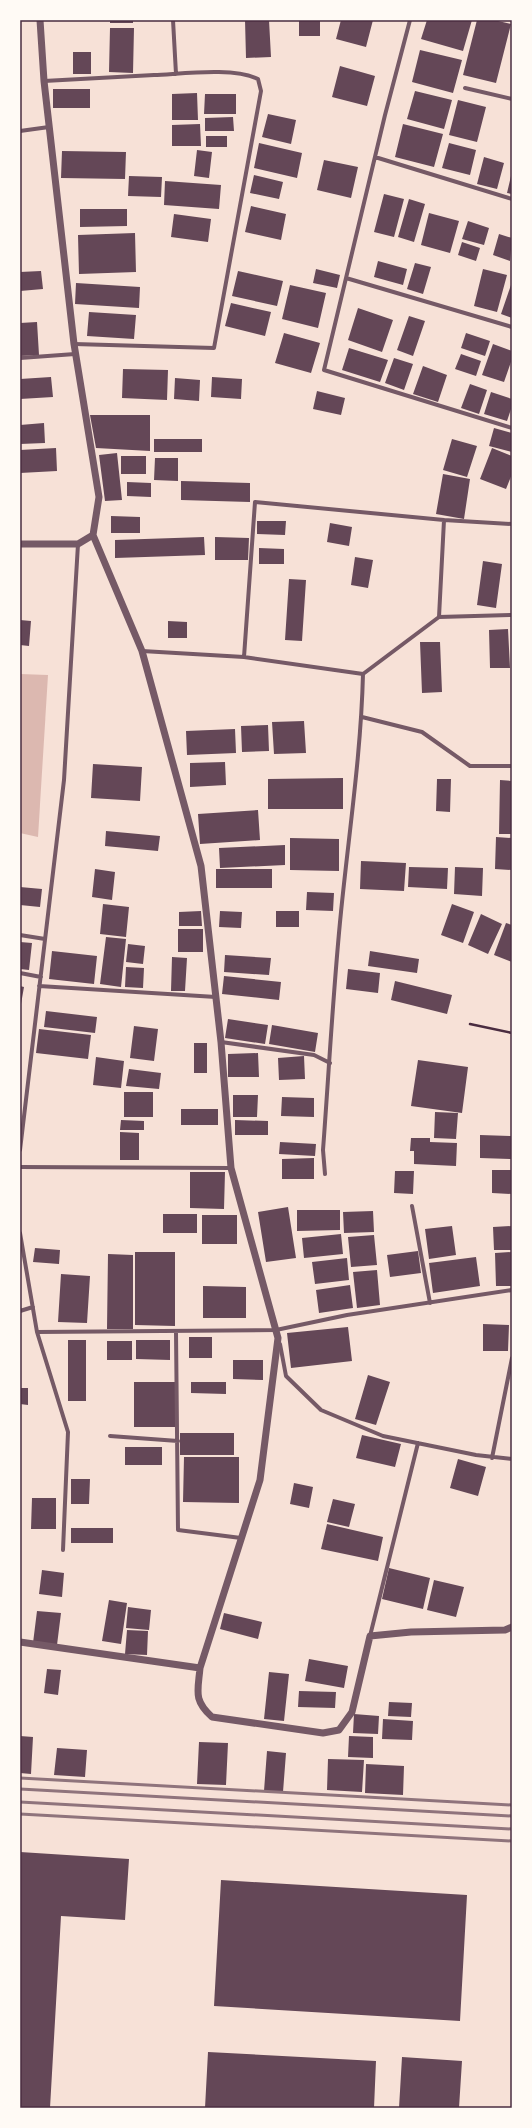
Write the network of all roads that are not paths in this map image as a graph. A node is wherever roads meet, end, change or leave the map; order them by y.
1 (40, 20) edge
2 (174, 20) edge
3 (410, 20) edge
4 (176, 74) junction
5 (44, 81) junction
6 (465, 88) dead end
7 (512, 99) edge
8 (49, 127) junction
9 (20, 131) edge
10 (375, 157) junction
11 (512, 199) edge
12 (346, 278) junction
13 (512, 327) edge
14 (74, 344) junction
15 (75, 354) junction
16 (20, 358) edge
17 (512, 428) edge
18 (444, 520) junction
19 (512, 524) edge
20 (93, 535) junction
21 (20, 544) edge
22 (78, 544) junction
23 (512, 615) edge
24 (439, 617) junction
25 (142, 651) junction
26 (244, 657) junction
27 (363, 674) junction
28 (362, 717) junction
29 (512, 766) edge
30 (20, 934) edge
31 (45, 939) junction
32 (20, 973) edge
33 (41, 977) junction
34 (40, 986) junction
35 (216, 997) junction
36 (221, 1042) junction
37 (330, 1063) junction
38 (20, 1150) edge
39 (20, 1167) edge
40 (232, 1168) junction
41 (325, 1174) dead end
42 (412, 1206) dead end
43 (20, 1234) edge
44 (512, 1290) edge
45 (430, 1303) junction
46 (33, 1307) junction
47 (20, 1311) edge
48 (276, 1330) junction
49 (37, 1332) junction
50 (176, 1332) junction
51 (278, 1338) junction
52 (512, 1358) edge
53 (110, 1436) dead end
54 (178, 1441) junction
55 (418, 1444) junction
56 (492, 1458) junction
57 (512, 1459) edge
58 (241, 1538) junction
59 (63, 1550) dead end
60 (512, 1627) edge
61 (370, 1636) junction
62 (20, 1642) edge
63 (200, 1668) junction

1 - 5 street
2 - 4 street
3 - 10 street
4 - 5 street
4 - 14 street
5 - 8 street
6 - 7 street
8 - 9 street
8 - 14 street
10 - 11 street
10 - 12 street
12 - 13 street
12 - 17 street
14 - 15 street
15 - 16 street
15 - 20 street
18 - 19 street
18 - 24 street
18 - 26 street
20 - 22 street
20 - 25 street
21 - 22 street
22 - 31 street
23 - 24 street
24 - 27 street
25 - 26 street
25 - 35 street
26 - 27 street
27 - 28 street
28 - 29 street
28 - 37 street
30 - 31 street
31 - 33 street
32 - 33 street
33 - 34 street
34 - 35 street
34 - 38 street
35 - 36 street
36 - 37 street
36 - 40 street
37 - 41 street
39 - 40 street
40 - 48 street
42 - 45 street
43 - 46 street
44 - 45 street
45 - 48 street
46 - 47 street
46 - 49 street
48 - 50 street
48 - 51 street
49 - 50 street
49 - 59 street
50 - 54 street
51 - 55 street
51 - 58 street
52 - 56 street
53 - 54 street
54 - 58 street
55 - 56 street
55 - 61 street
56 - 57 street
58 - 63 street
60 - 61 street
61 - 63 street
62 - 63 street

